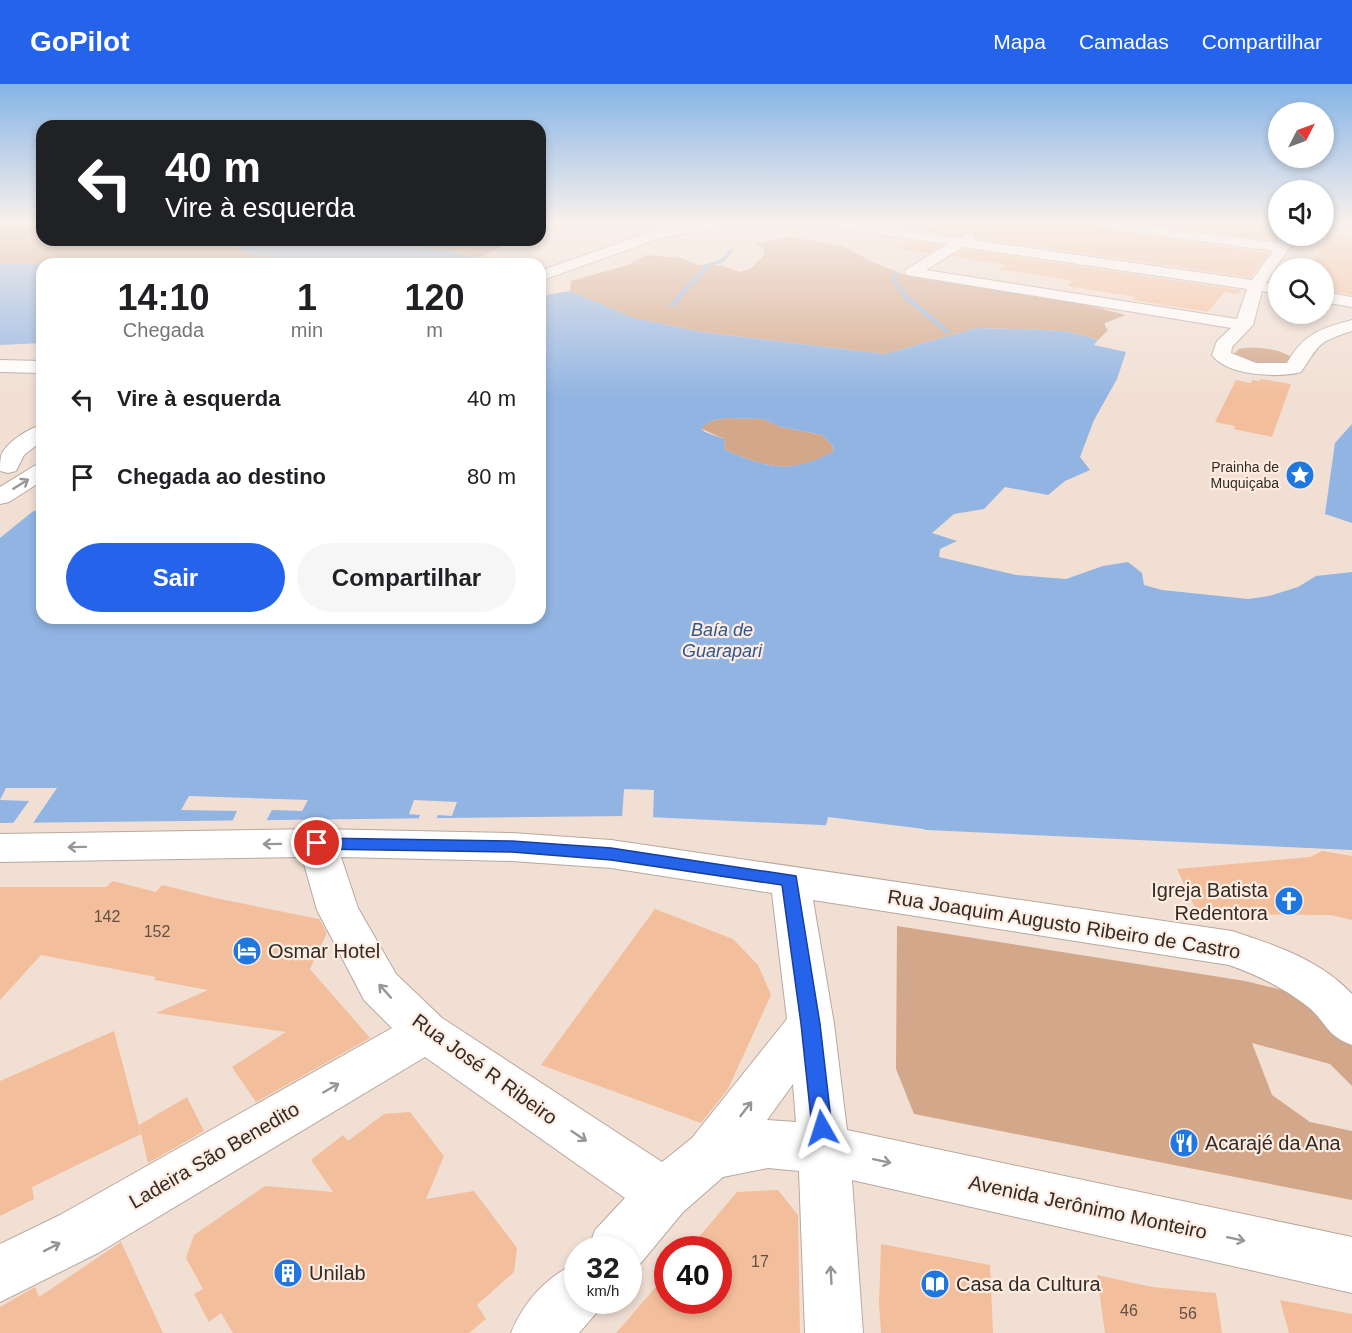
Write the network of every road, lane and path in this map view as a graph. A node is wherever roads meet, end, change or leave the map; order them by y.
1 (976, 282) edge
2 (1231, 282) edge
3 (1259, 282) edge
4 (1256, 286) junction
5 (1268, 288) edge
6 (1334, 299) edge
7 (1352, 302) edge
8 (1244, 325) junction
9 (1352, 325) edge
10 (0, 366) edge
11 (36, 367) edge
12 (36, 436) edge
13 (36, 452) edge
14 (4, 469) edge
15 (36, 475) edge
16 (0, 497) edge
17 (317, 843) junction
18 (2, 849) edge
19 (790, 880) junction
20 (811, 1024) junction
21 (1352, 1025) edge
22 (426, 1032) junction
23 (824, 1149) junction
24 (710, 1155) junction
25 (664, 1194) junction
26 (627, 1236) edge
27 (1352, 1265) edge
28 (0, 1274) edge
29 (564, 1306) edge
30 (540, 1333) edge
31 (834, 1333) edge

1 - 8 street
2 - 4 street
3 - 4 street
4 - 5 street
4 - 8 street
6 - 7 street
8 - 9 street
10 - 11 street
12 - 14 street
13 - 14 street
16 -> 15 street
17 -> 18 street, Rua Joaquim Augusto Ribeiro de Castro
17 - 19 street, Rua Joaquim Augusto Ribeiro de Castro
22 -> 17 street, Rua José R Ribeiro
19 - 20 street
19 - 21 street, Rua Joaquim Augusto Ribeiro de Castro
20 - 23 street
24 -> 20 street
22 -> 25 street, Rua José R Ribeiro
28 -> 22 street, Ladeira São Benedito
23 - 24 street, Avenida Jerônimo Monteiro
23 -> 27 street, Avenida Jerônimo Monteiro
31 -> 23 street
24 - 25 street
25 - 26 street
29 - 30 street

